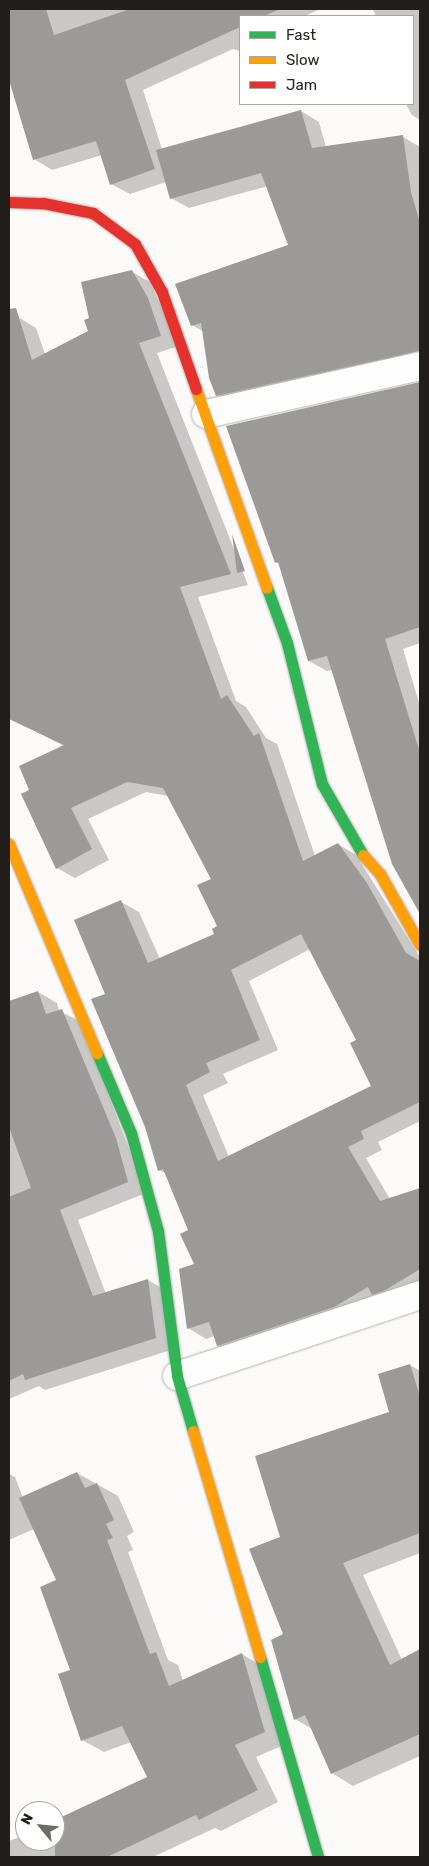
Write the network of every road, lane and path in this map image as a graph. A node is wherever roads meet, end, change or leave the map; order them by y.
1 (9, 202) edge
2 (420, 366) edge
3 (206, 414) junction
4 (9, 844) edge
5 (420, 945) edge
6 (420, 1295) edge
7 (177, 1376) junction
8 (318, 1857) edge

1 - 3 street
2 - 3 street
3 - 5 street
4 - 7 street
6 - 7 street
7 - 8 street

